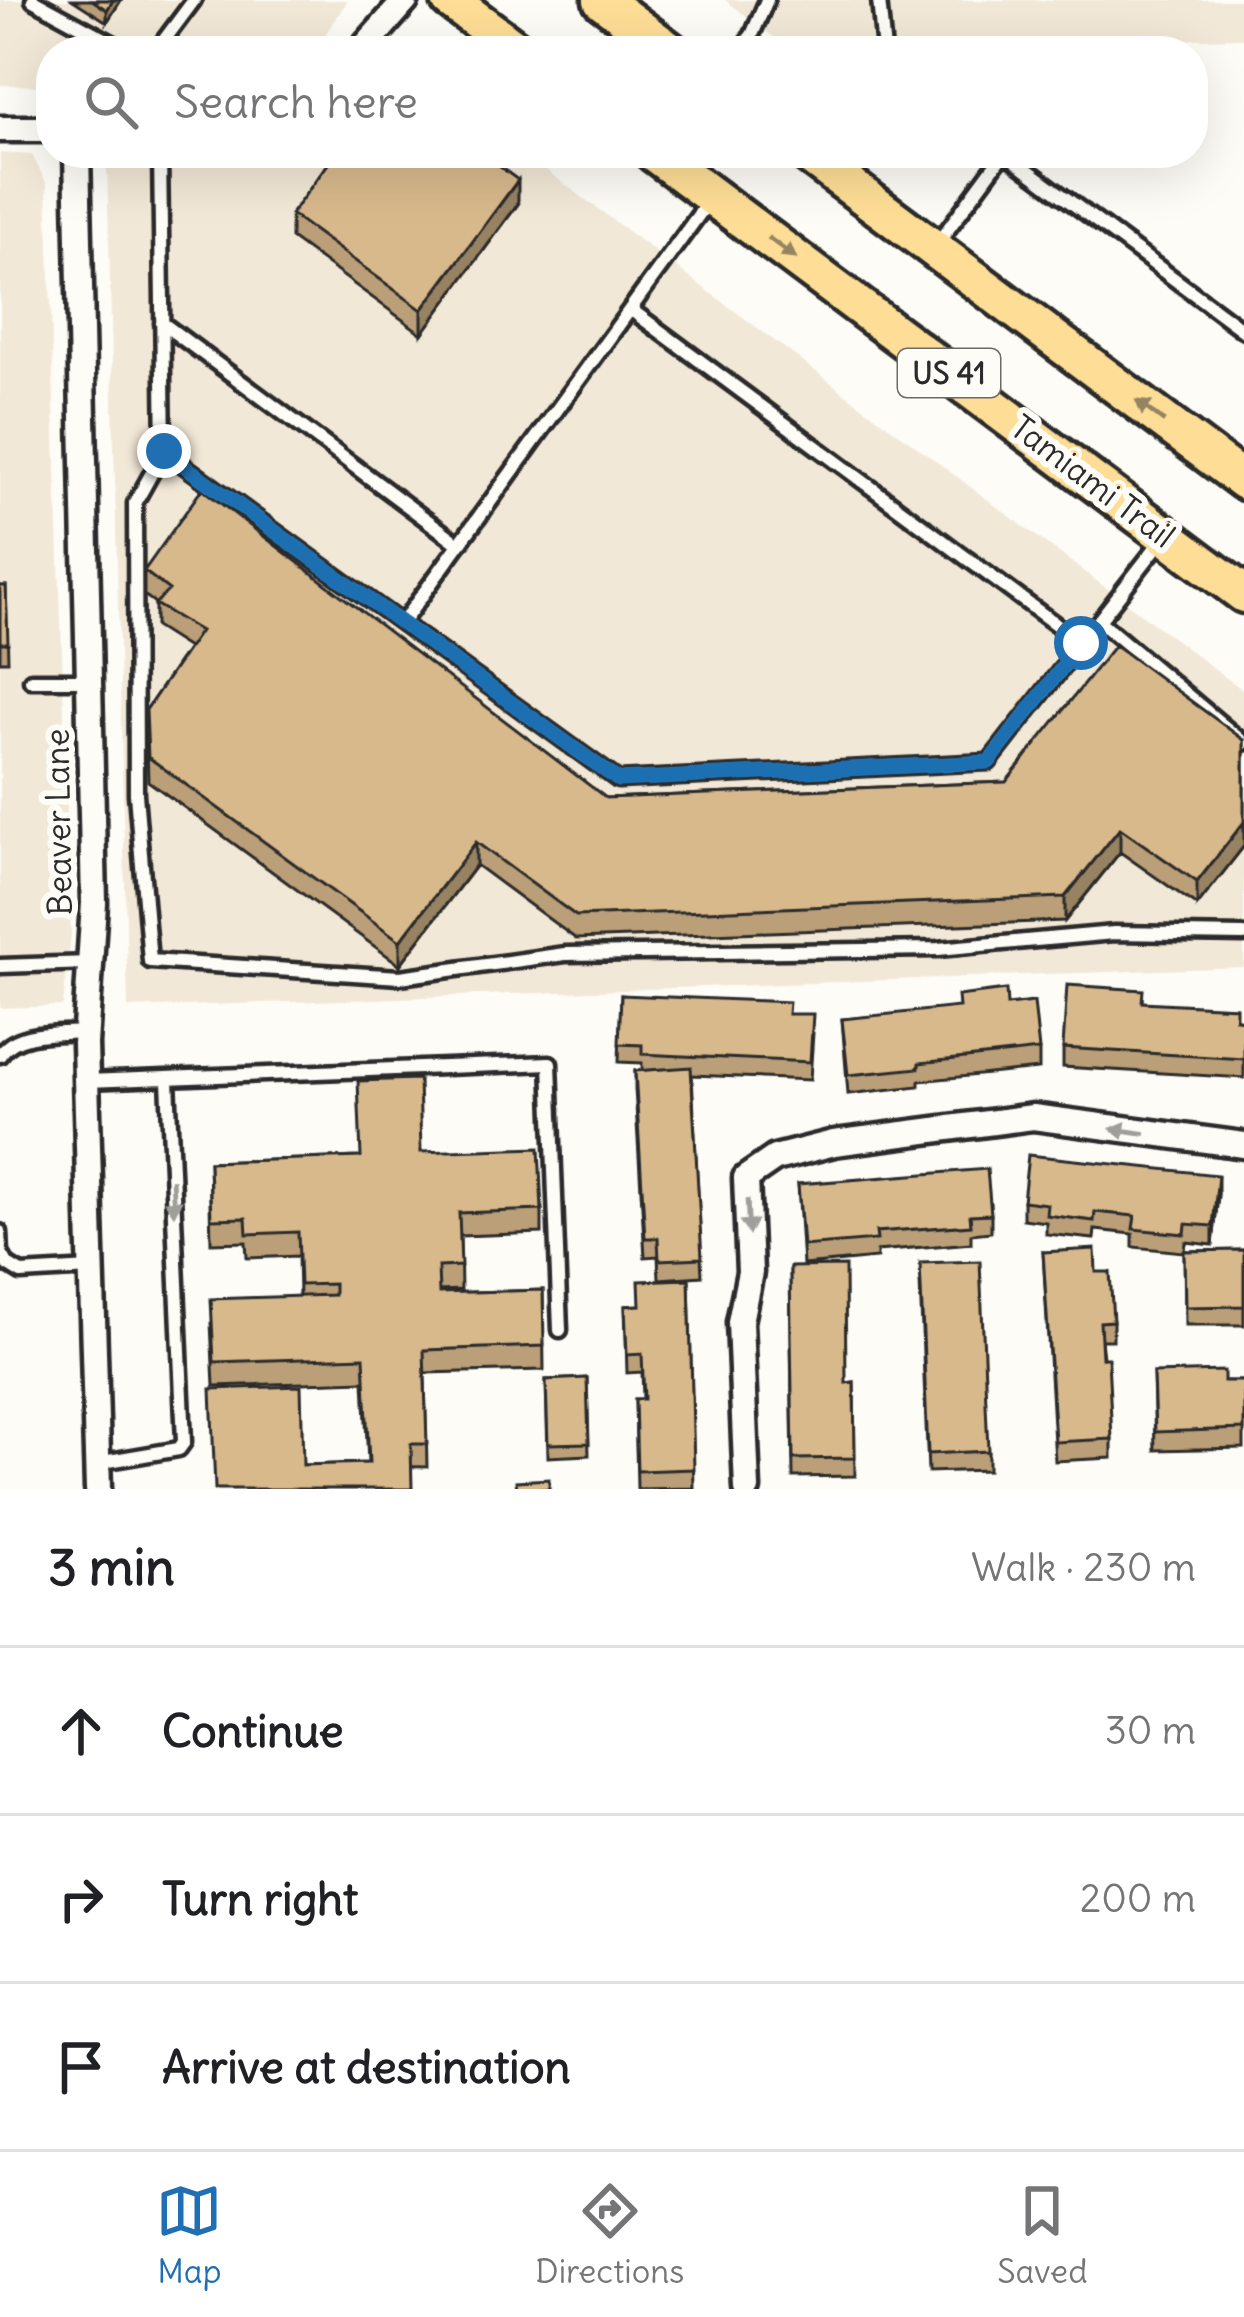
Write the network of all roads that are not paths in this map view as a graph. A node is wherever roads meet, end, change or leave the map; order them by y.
1 (33, 0) edge
2 (194, 0) edge
3 (406, 0) edge
4 (450, 0) edge
5 (602, 0) edge
6 (767, 0) edge
7 (879, 0) edge
8 (99, 36) edge
9 (167, 36) edge
10 (374, 36) edge
11 (498, 36) edge
12 (650, 36) edge
13 (751, 36) edge
14 (883, 36) edge
15 (36, 129) edge
16 (0, 130) edge
17 (77, 168) edge
18 (160, 168) edge
19 (675, 168) edge
20 (826, 168) edge
21 (994, 168) edge
22 (1025, 168) edge
23 (712, 196) junction
24 (933, 248) junction
25 (630, 309) junction
26 (162, 323) junction
27 (1244, 331) edge
28 (164, 451) junction
29 (1244, 481) edge
30 (1166, 535) junction
31 (459, 544) junction
32 (1244, 594) edge
33 (1099, 621) junction
34 (402, 623) junction
35 (1081, 643) junction
36 (31, 680) dead end
37 (89, 680) junction
38 (1244, 743) edge
39 (1244, 935) edge
40 (90, 963) junction
41 (0, 967) edge
42 (85, 1032) junction
43 (0, 1055) edge
44 (168, 1080) junction
45 (86, 1081) junction
46 (1244, 1145) edge
47 (0, 1232) edge
48 (91, 1269) junction
49 (560, 1330) dead end
50 (98, 1476) edge
51 (747, 1489) edge

1 - 8 lane
2 - 9 lane
3 - 10 street
4 - 11 main road
5 - 12 main road
6 - 13 lane
7 - 14 lane
15 - 16 street
17 - 37 street, Beaver Lane
18 - 26 lane
19 - 23 main road, Tamiami Trail / US 41
20 - 24 main road, US 41
21 - 24 lane
22 - 27 lane
23 - 25 lane
23 -> 30 main road, Tamiami Trail / US 41
29 -> 24 main road, US 41
25 - 31 lane
25 - 35 lane
26 - 28 lane
26 - 31 lane
28 - 34 lane
28 - 39 lane
30 - 32 main road, Tamiami Trail / US 41
30 - 33 lane
31 - 34 lane
33 - 35 lane
33 - 38 lane
34 - 35 lane
36 - 37 lane
37 - 40 street, Beaver Lane
40 - 41 lane
40 - 42 street, Beaver Lane
42 - 43 lane
42 - 45 street, Beaver Lane
44 - 45 lane
44 - 49 lane
44 -> 50 lane
45 - 48 street, Beaver Lane
46 -> 51 street
47 - 48 lane
48 - 50 street, Beaver Lane

